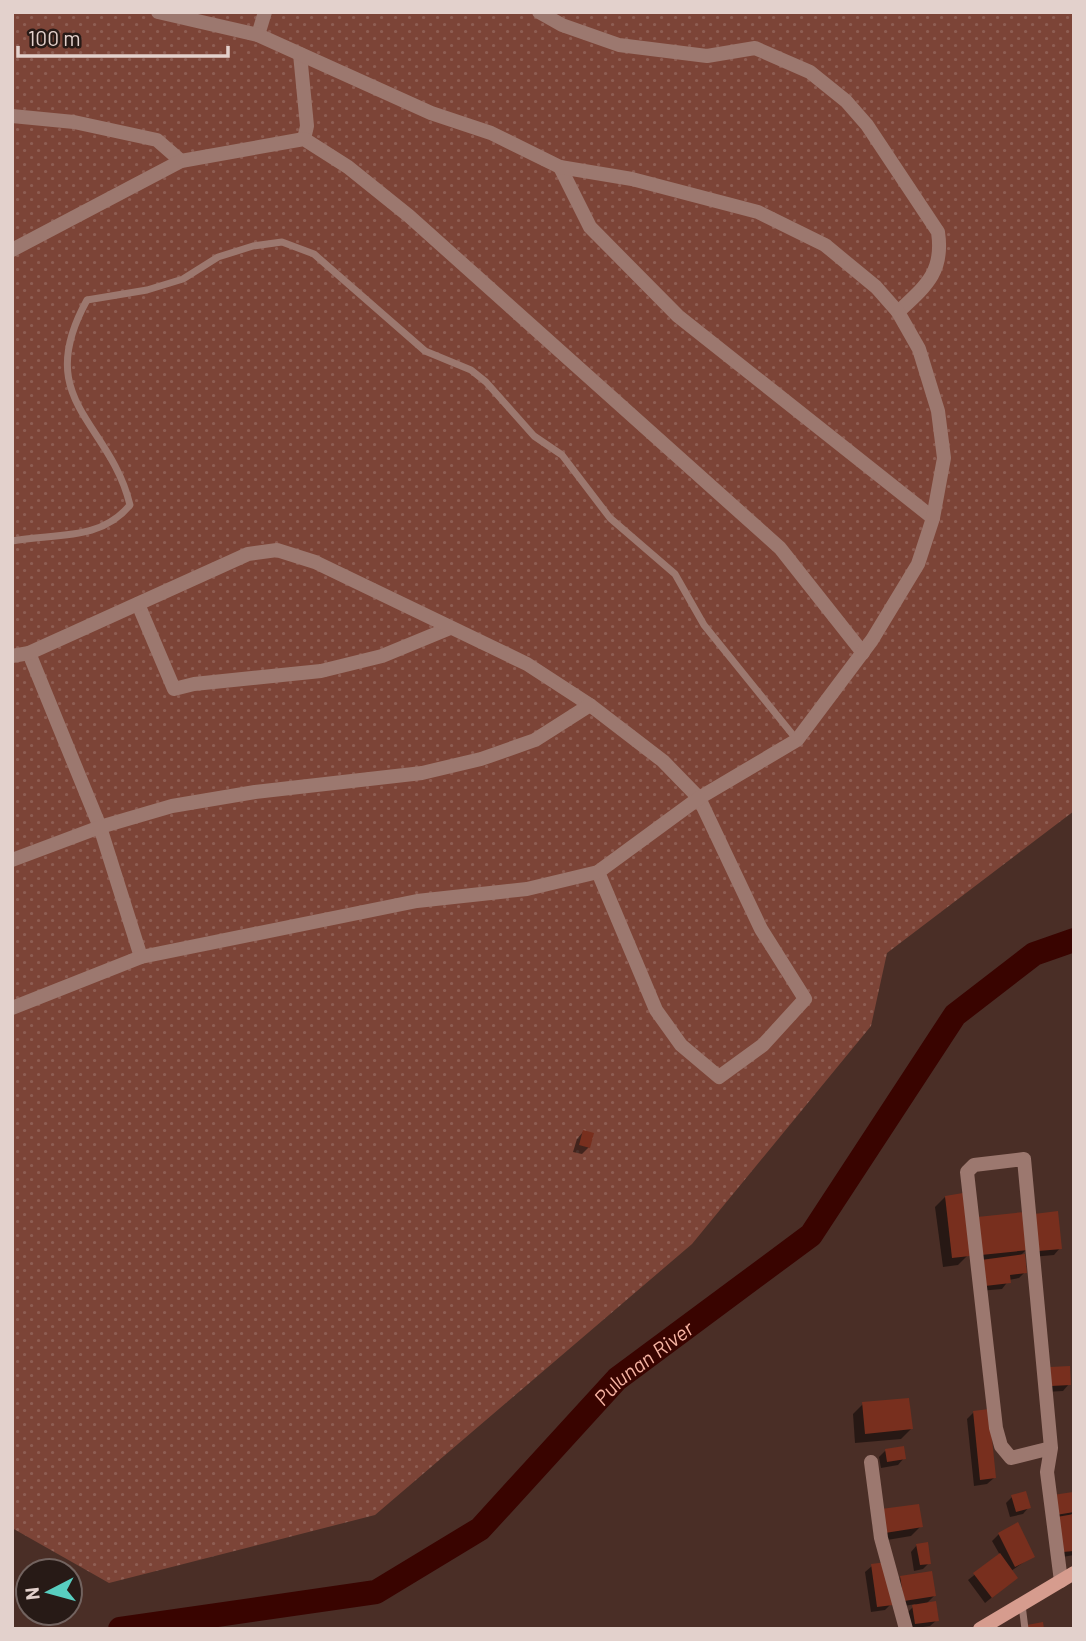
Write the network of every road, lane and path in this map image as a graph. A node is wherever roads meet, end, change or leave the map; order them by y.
1 (158, 12) edge
2 (265, 12) edge
3 (539, 12) edge
4 (258, 35) junction
5 (300, 54) junction
6 (12, 116) edge
7 (304, 139) junction
8 (181, 161) junction
9 (560, 167) junction
10 (12, 250) edge
11 (898, 312) junction
12 (933, 518) junction
13 (12, 541) edge
14 (138, 604) junction
15 (450, 628) junction
16 (29, 653) junction
17 (863, 653) junction
18 (12, 656) edge
19 (590, 705) junction
20 (797, 740) junction
21 (699, 799) junction
22 (100, 827) junction
23 (12, 860) edge
24 (598, 872) junction
25 (141, 957) junction
26 (12, 1008) edge
27 (1051, 1448) junction
28 (871, 1462) dead end
29 (1067, 1577) edge
30 (1021, 1604) junction
31 (982, 1628) edge
32 (906, 1629) edge
33 (1025, 1629) edge

1 - 4 street
2 - 4 street
3 - 11 street
4 - 5 street
5 - 7 street
5 - 9 street
6 - 8 street
7 - 8 street
7 - 17 street
8 - 10 street
9 - 11 street
9 - 12 street
11 - 12 street
12 - 17 street
13 - 20 lane
14 - 15 street
14 - 15 street
14 - 16 street
15 - 19 street
16 - 18 street
16 - 22 street
17 - 20 street
19 - 21 street
19 - 22 street
20 - 21 street
21 - 24 street
21 - 24 street
22 - 23 street
22 - 25 street
24 - 25 street
25 - 26 street
27 - 27 street
27 - 29 street
28 - 32 street
29 - 30 main road
30 - 31 main road
30 - 33 lane

